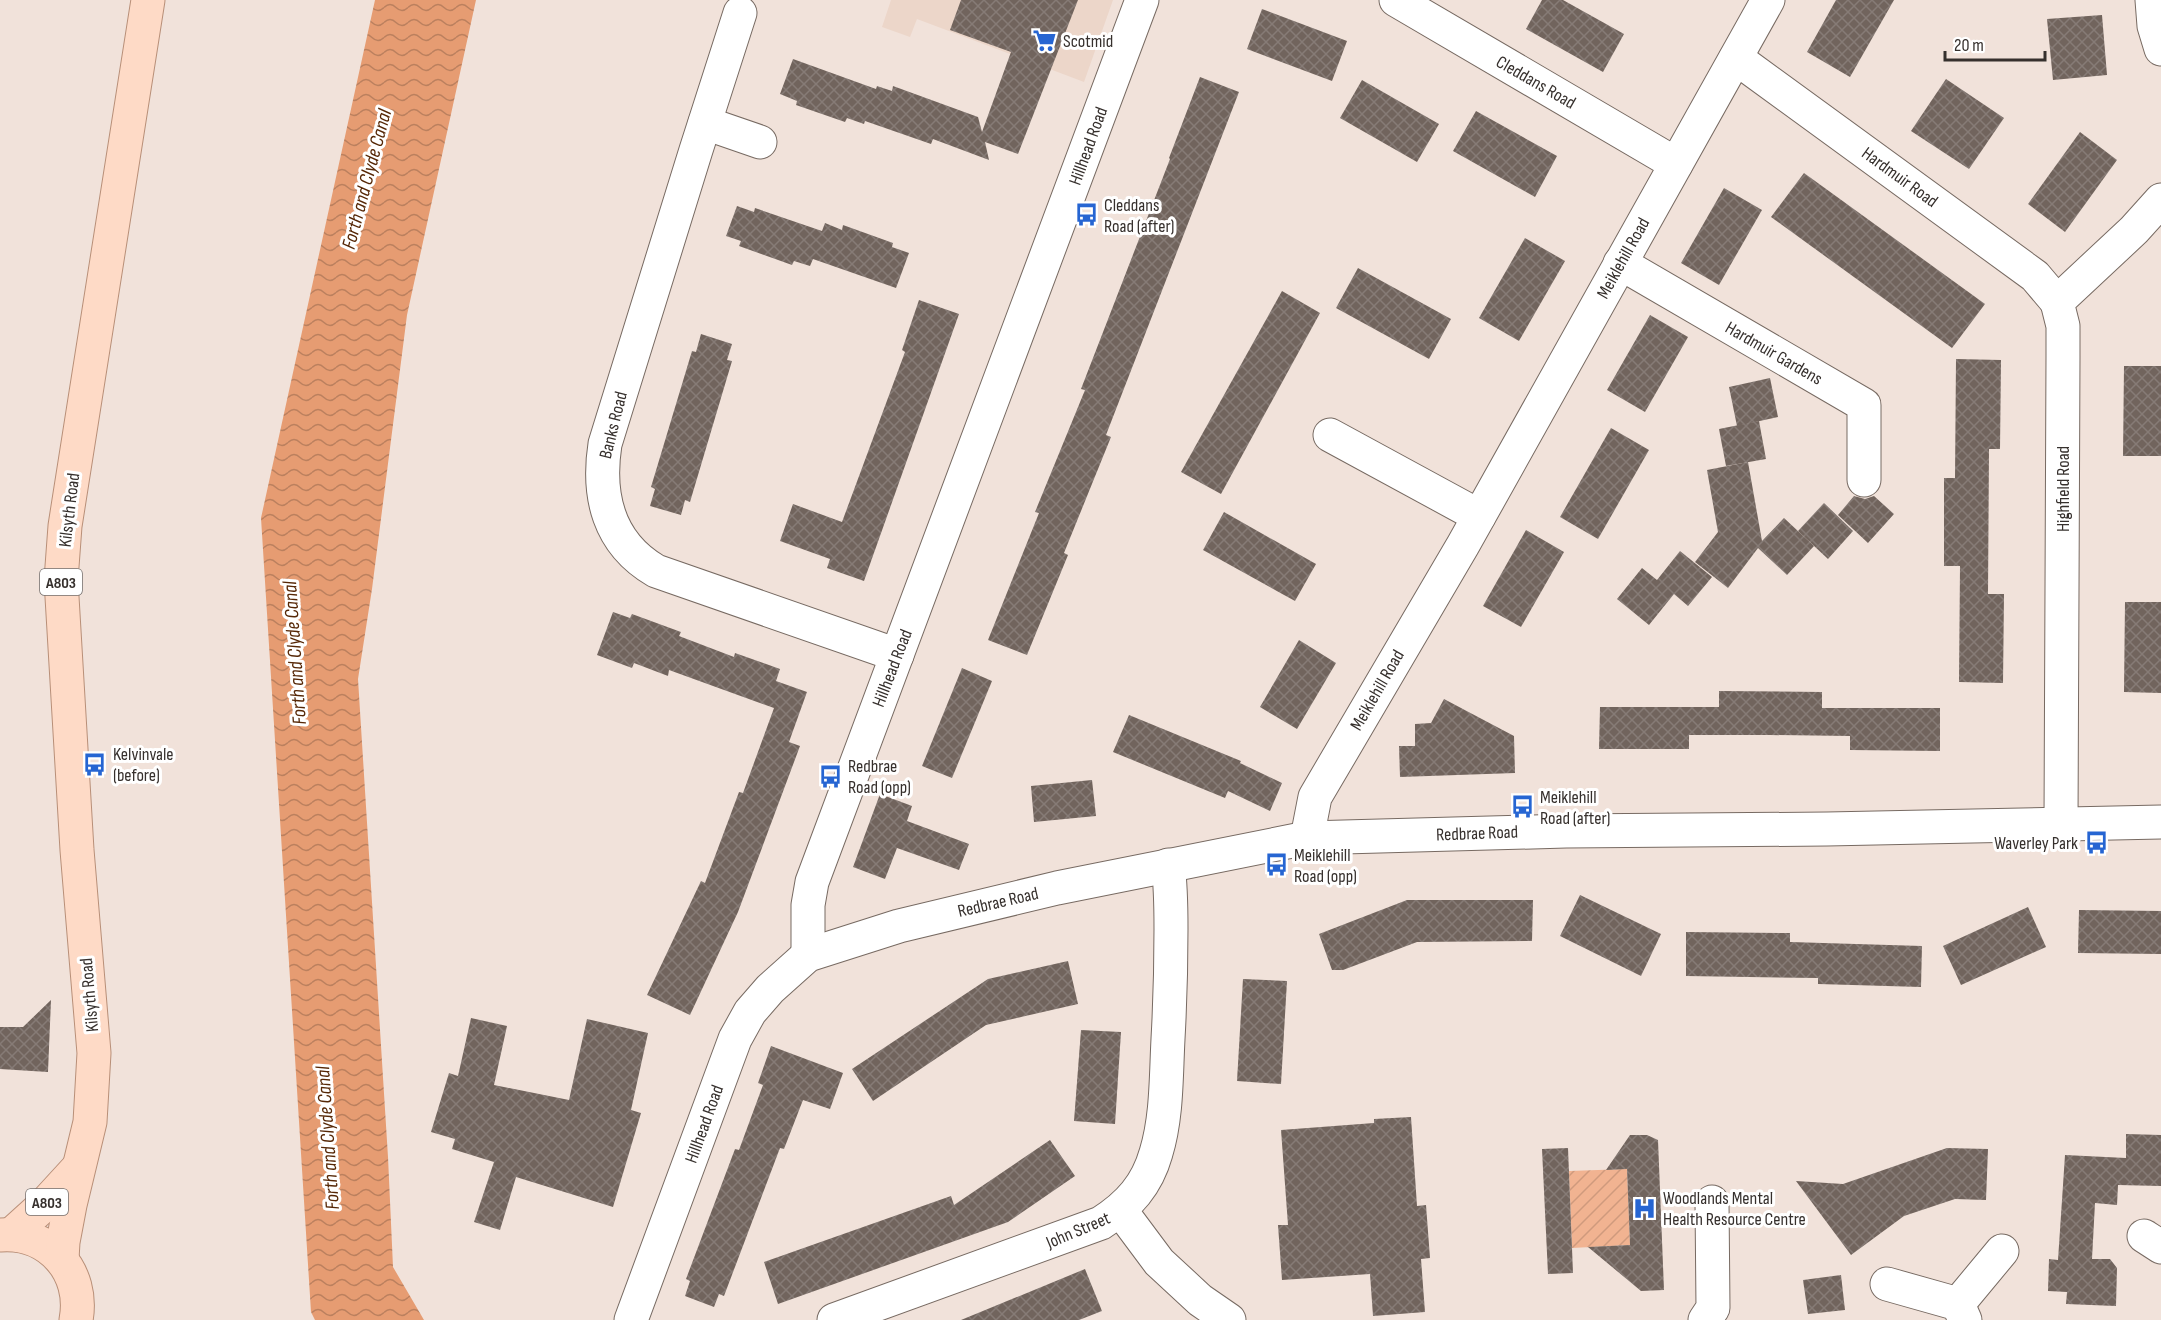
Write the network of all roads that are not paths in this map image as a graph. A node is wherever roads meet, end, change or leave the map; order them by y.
1 (148, 0) edge
2 (1142, 0) edge
3 (1396, 0) edge
4 (1768, 0) edge
5 (2152, 0) edge
6 (740, 13) dead end
7 (2161, 49) edge
8 (1736, 58) junction
9 (705, 123) junction
10 (760, 142) dead end
11 (1676, 164) junction
12 (2161, 200) edge
13 (1620, 263) junction
14 (2057, 302) junction
15 (1330, 435) dead end
16 (1864, 480) dead end
17 (1479, 516) junction
18 (897, 655) junction
19 (2161, 822) edge
20 (2061, 823) junction
21 (1307, 838) junction
22 (1168, 865) junction
23 (808, 955) junction
24 (78, 1167) junction
25 (1712, 1202) dead end
26 (1121, 1211) junction
27 (6, 1235) edge
28 (2002, 1251) dead end
29 (63, 1259) junction
30 (1887, 1284) dead end
31 (1962, 1312) edge
32 (80, 1316) edge
33 (631, 1320) edge
34 (834, 1320) edge
35 (1229, 1320) edge
36 (1705, 1320) edge

1 - 24 main road, Kilsyth Road / A803
2 - 18 street, Hillhead Road
3 - 11 street, Cleddans Road
4 - 8 street, Meiklehill Road
5 - 7 street
6 - 9 street, Banks Road
8 - 11 street, Meiklehill Road
8 - 14 street, Hardmuir Road
9 - 10 street
9 - 18 street, Banks Road
11 - 13 street, Meiklehill Road
12 - 14 street
13 - 16 street, Hardmuir Gardens
13 - 17 street, Meiklehill Road
14 - 20 street, Highfield Road
15 - 17 street
17 - 21 street, Meiklehill Road
18 - 23 street, Hillhead Road
19 - 20 street, Redbrae Road
20 - 21 street, Redbrae Road
21 - 22 street, Redbrae Road
22 - 23 street, Redbrae Road
22 - 26 street, John Street
23 - 33 street, Hillhead Road
24 - 27 main road, Kilsyth Road / A803
24 - 29 main road, Kilsyth Road / A803
25 - 36 street
26 - 34 street, John Street
26 - 35 street
27 - 29 main road
28 - 31 street
29 - 32 main road
30 - 31 street

